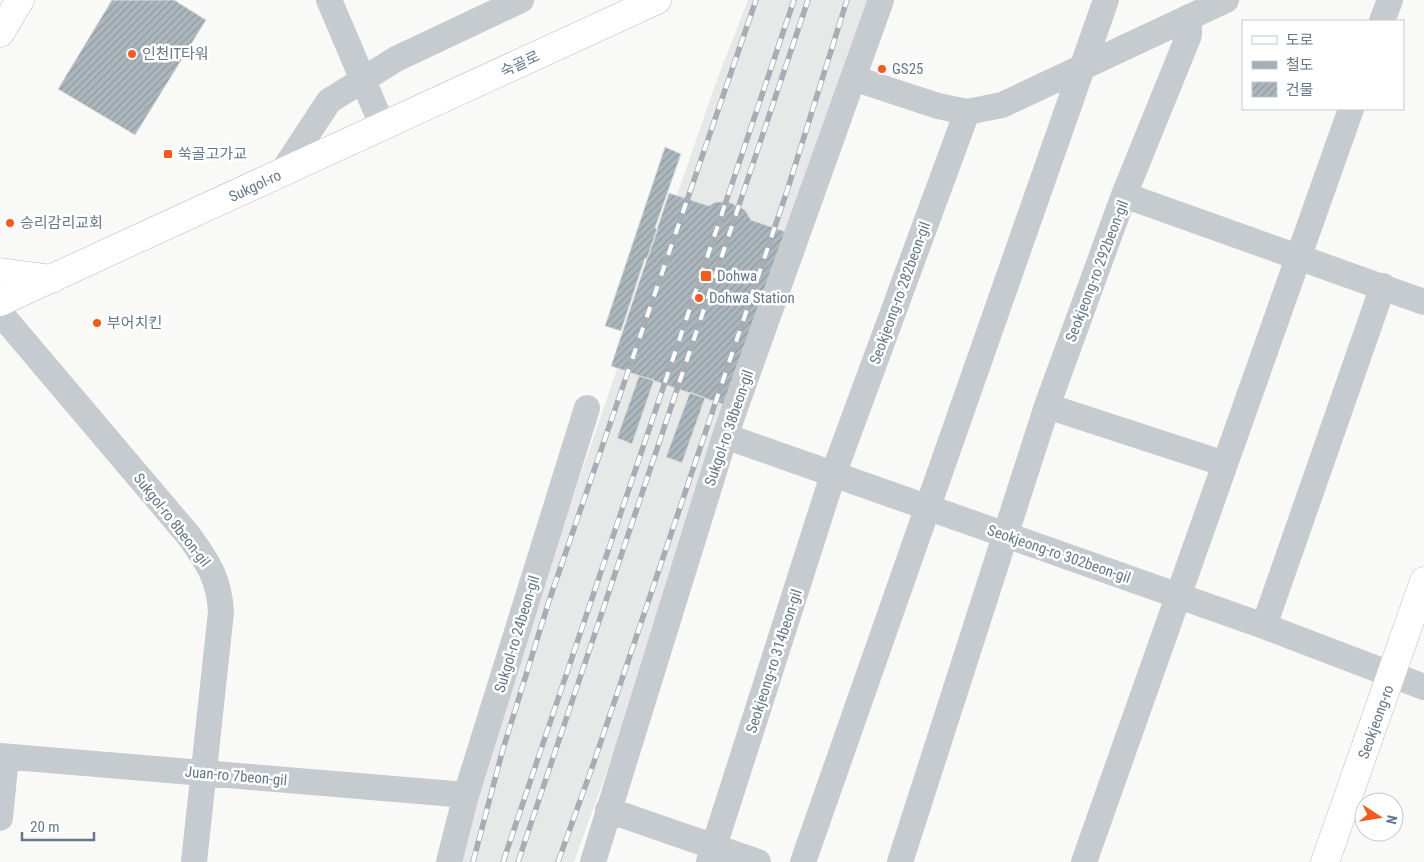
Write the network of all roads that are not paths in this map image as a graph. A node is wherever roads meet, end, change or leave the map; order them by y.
1 (20, 0) edge
2 (329, 0) edge
3 (521, 0) edge
4 (657, 0) edge
5 (881, 0) edge
6 (1106, 0) edge
7 (1226, 0) edge
8 (1390, 0) edge
9 (1189, 17) junction
10 (1382, 20) edge
11 (0, 33) edge
12 (1085, 66) junction
13 (853, 78) junction
14 (362, 79) junction
15 (1351, 110) edge
16 (966, 112) junction
17 (383, 128) junction
18 (281, 174) junction
19 (1124, 194) junction
20 (1298, 256) junction
21 (0, 272) edge
22 (52, 279) junction
23 (1383, 286) junction
24 (0, 302) edge
25 (1424, 302) edge
26 (0, 313) edge
27 (1047, 406) junction
28 (587, 408) dead end
29 (725, 436) junction
30 (1225, 464) junction
31 (833, 475) junction
32 (928, 508) junction
33 (1004, 534) junction
34 (1424, 581) edge
35 (1178, 596) junction
36 (1264, 626) junction
37 (1392, 676) junction
38 (1424, 687) edge
39 (3, 756) edge
40 (202, 773) junction
41 (466, 795) junction
42 (608, 810) junction
43 (0, 818) edge
44 (711, 854) edge
45 (194, 862) edge
46 (449, 862) edge
47 (593, 862) edge
48 (758, 862) edge
49 (802, 862) edge
50 (900, 862) edge
51 (1084, 862) edge
52 (1325, 862) edge

1 - 11 main road
2 - 14 lane
3 - 14 lane
4 - 17 main road, 숙골로
5 - 13 lane, Sukgol-ro 38beon-gil
6 - 12 lane
7 - 9 lane
8 - 10 lane
9 - 12 lane
9 - 19 lane
12 - 16 lane
12 - 32 lane
13 - 16 lane
13 - 29 lane, Sukgol-ro 38beon-gil
14 - 17 lane
14 - 18 lane
15 - 20 lane
16 - 31 lane, Seokjeong-ro 282beon-gil
17 - 18 main road, Sukgol-ro
18 - 22 main road, Sukgol-ro
19 - 20 lane, Seokjeong-ro 292beon-gil
19 - 27 lane, Seokjeong-ro 292beon-gil
20 - 23 lane, Seokjeong-ro 292beon-gil
20 - 30 lane
21 - 22 main road
22 - 24 main road, Sukgol-ro
23 - 25 lane, Seokjeong-ro 292beon-gil
23 - 36 lane
26 - 40 lane, Sukgol-ro 8beon-gil
27 - 30 lane
27 - 33 lane, Seokjeong-ro 292beon-gil
28 - 41 lane, Sukgol-ro 24beon-gil
29 - 31 lane, Seokjeong-ro 302beon-gil
29 - 42 lane, Sukgol-ro 38beon-gil
30 - 35 lane
31 - 32 lane, Seokjeong-ro 302beon-gil
31 - 44 lane, Seokjeong-ro 314beon-gil
32 - 33 lane, Seokjeong-ro 302beon-gil
32 - 49 lane
33 - 35 lane, Seokjeong-ro 302beon-gil
33 - 50 lane, Seokjeong-ro 292beon-gil
34 - 37 main road, Seokjeong-ro
35 - 36 lane, Seokjeong-ro 302beon-gil
35 - 51 lane
36 - 37 lane, Seokjeong-ro 302beon-gil
37 - 38 lane, Seokjeong-ro 302beon-gil
37 - 52 main road, Seokjeong-ro
39 - 40 lane, Juan-ro 7beon-gil
39 - 43 lane, Juan-ro 7beon-gil
40 - 41 lane, Juan-ro 7beon-gil
40 - 45 lane, Sukgol-ro 8beon-gil
41 - 46 lane, Sukgol-ro 24beon-gil
42 - 44 lane
42 - 47 lane, Sukgol-ro 38beon-gil
44 - 48 lane

